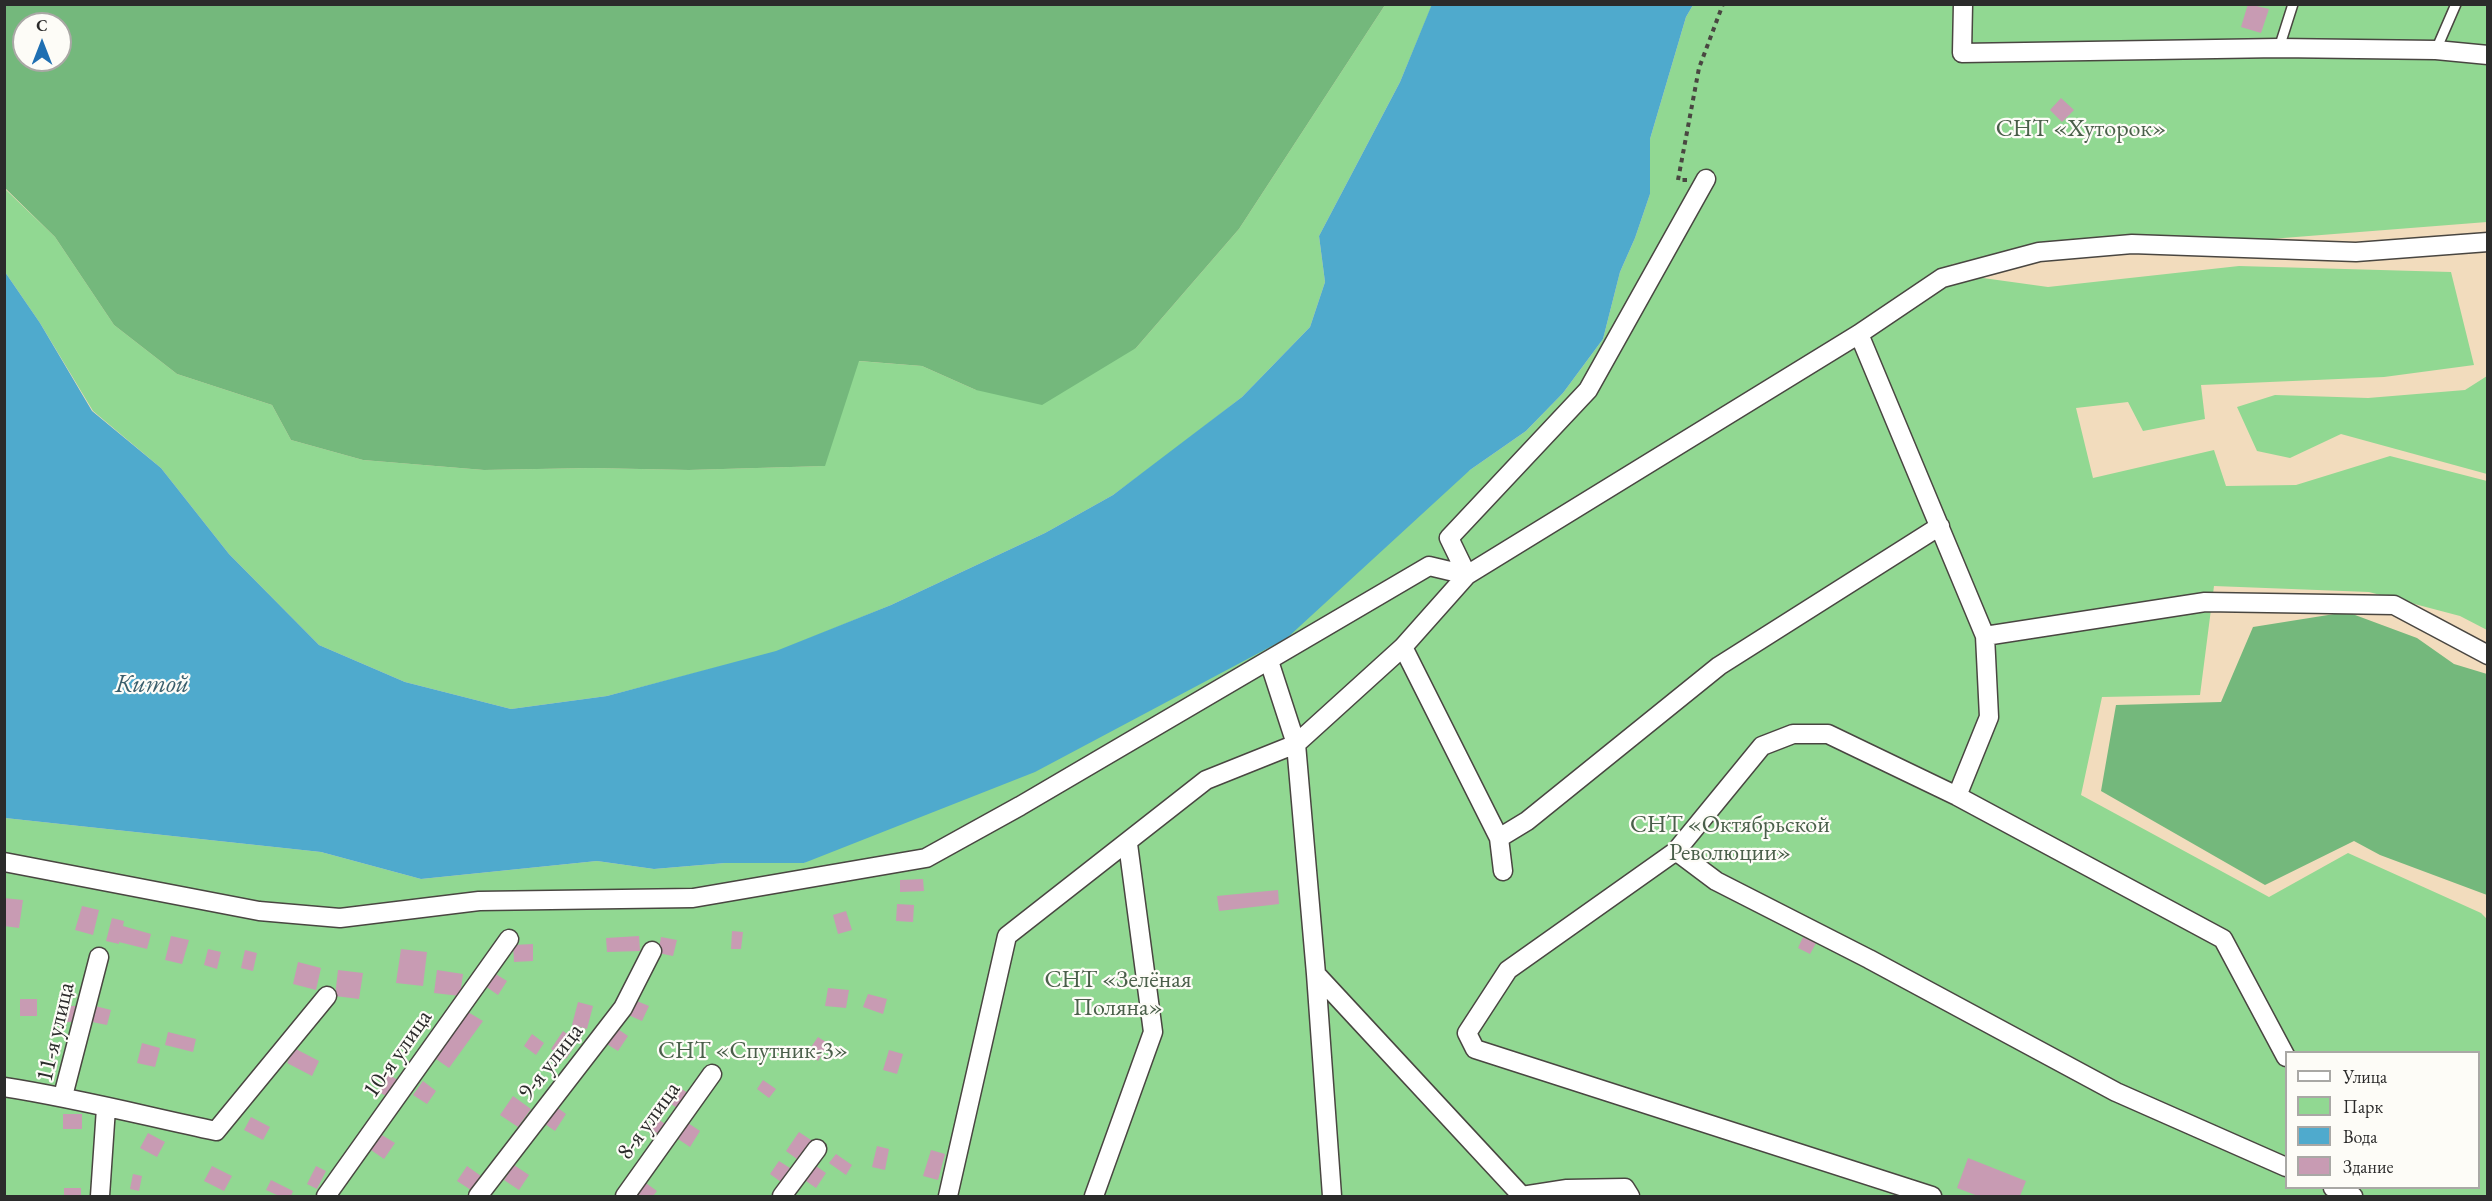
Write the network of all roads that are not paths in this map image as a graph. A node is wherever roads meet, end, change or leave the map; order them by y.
1 (1963, 4) edge
2 (2293, 4) edge
3 (2456, 4) edge
4 (2279, 48) junction
5 (2436, 50) junction
6 (2487, 55) edge
7 (1706, 179) road end
8 (2487, 242) edge
9 (1859, 334) junction
10 (1940, 526) junction
11 (1467, 575) junction
12 (1985, 636) junction
13 (1403, 647) junction
14 (2487, 655) edge
15 (1269, 660) junction
16 (1296, 744) junction
17 (1957, 796) junction
18 (1499, 837) junction
19 (1128, 844) junction
20 (1676, 851) junction
21 (4, 862) edge
22 (1503, 871) dead end
23 (509, 939) dead end
24 (652, 951) dead end
25 (99, 957) dead end
26 (1317, 974) junction
27 (327, 996) dead end
28 (2285, 1054) edge
29 (712, 1074) dead end
30 (4, 1087) edge
31 (63, 1096) junction
32 (106, 1108) junction
33 (817, 1149) dead end
34 (2285, 1167) edge
35 (2335, 1189) edge
36 (100, 1197) edge
37 (326, 1197) edge
38 (478, 1197) edge
39 (625, 1197) edge
40 (782, 1197) edge
41 (948, 1197) edge
42 (1094, 1197) edge
43 (1332, 1197) edge
44 (1630, 1197) edge
45 (1932, 1197) edge
46 (2353, 1197) edge

1 - 4 street
2 - 4 lane
3 - 5 lane
4 - 5 street
5 - 6 street
7 - 11 street
8 - 9 street
9 - 10 street
9 - 11 street
10 - 12 street
10 - 18 street
11 - 13 street
11 - 15 street
12 - 14 street
12 - 17 street
13 - 16 street
13 - 18 street
15 - 16 street
15 - 21 street
16 - 19 street
16 - 26 street
17 - 20 street
17 - 28 street
18 - 22 street
19 - 41 street
19 - 42 street
20 - 34 street
20 - 45 street
23 - 37 street, 10-я улица
24 - 38 street, 9-я улица
25 - 31 street, 11-я улица
26 - 43 street
26 - 44 street
27 - 32 street, 11-я улица
29 - 39 street, 8-я улица
30 - 31 street
31 - 32 street, 11-я улица
32 - 36 street
33 - 40 street
35 - 46 street

